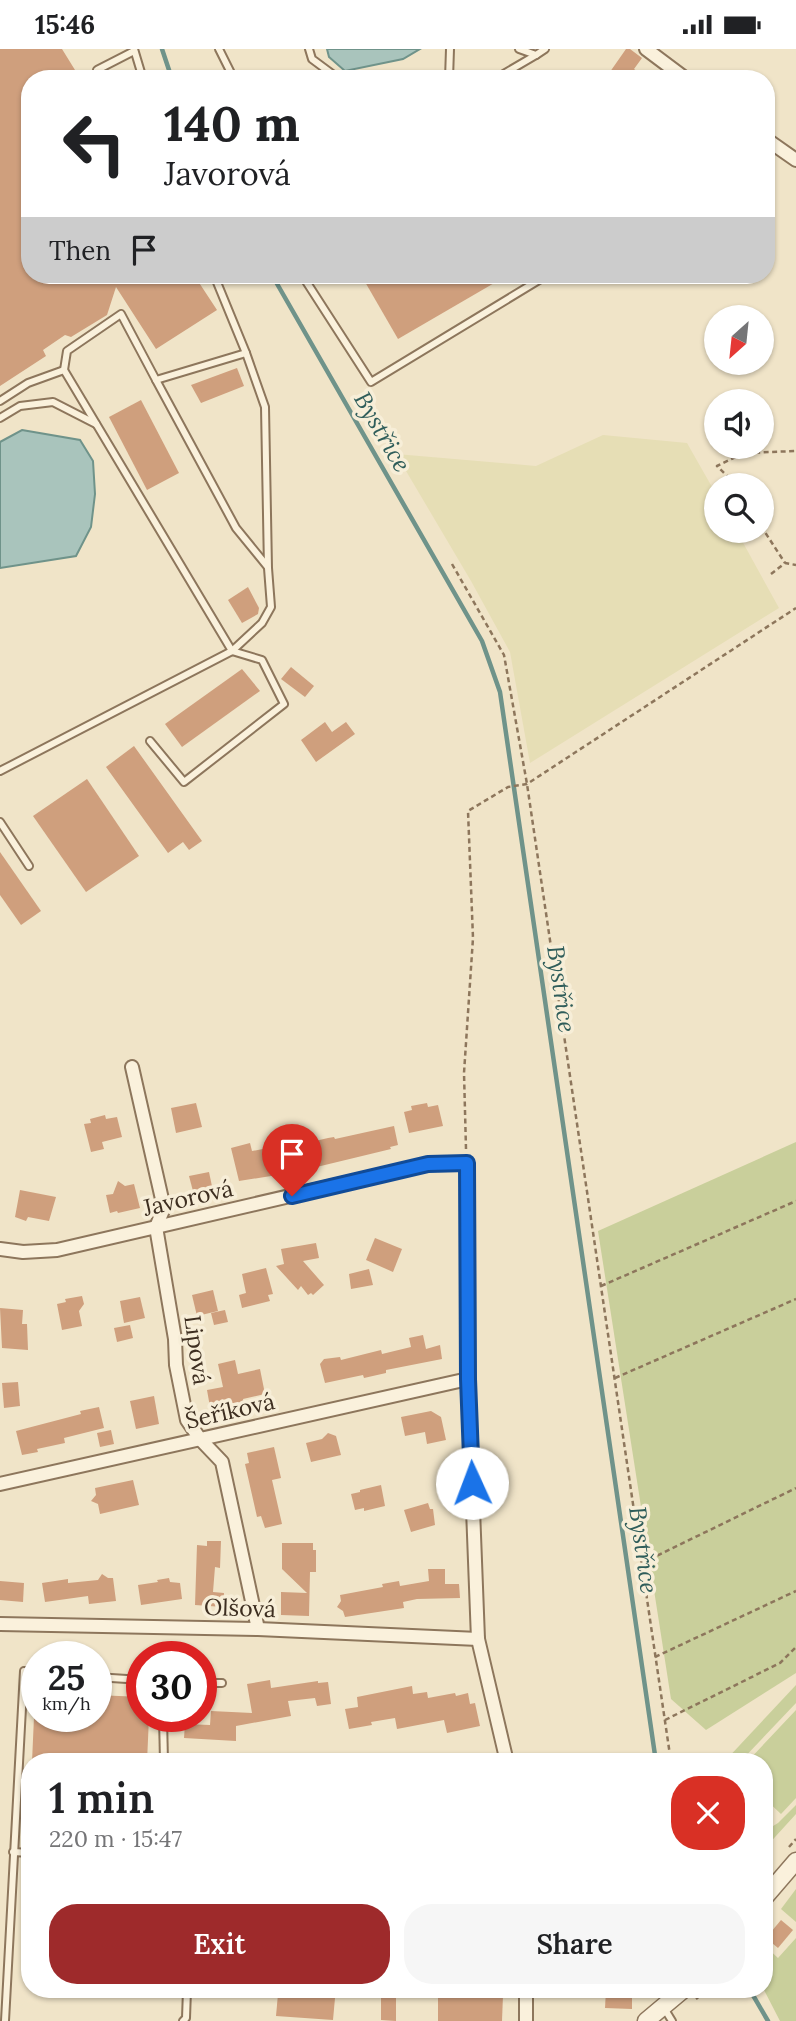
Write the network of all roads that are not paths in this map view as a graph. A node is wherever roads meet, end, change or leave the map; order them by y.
1 (219, 49) edge
2 (309, 49) edge
3 (450, 49) edge
4 (519, 49) edge
5 (545, 49) edge
6 (134, 50) edge
7 (653, 51) edge
8 (536, 55) junction
9 (98, 70) edge
10 (140, 70) edge
11 (230, 70) edge
12 (327, 70) edge
13 (449, 70) edge
14 (510, 70) edge
15 (675, 70) edge
16 (775, 145) edge
17 (796, 160) edge
18 (218, 284) edge
19 (308, 284) edge
20 (532, 284) edge
21 (246, 353) junction
22 (64, 370) junction
23 (156, 380) junction
24 (0, 401) edge
25 (0, 418) edge
26 (97, 425) junction
27 (268, 568) junction
28 (232, 651) junction
29 (150, 741) dead end
30 (0, 771) edge
31 (0, 822) edge
32 (29, 866) dead end
33 (132, 1067) dead end
34 (156, 1227) junction
35 (0, 1249) edge
36 (468, 1379) junction
37 (200, 1439) junction
38 (0, 1484) edge
39 (0, 1624) edge
40 (258, 1629) junction
41 (478, 1639) junction
42 (217, 1683) edge
43 (222, 1683) dead end
44 (21, 1721) edge
45 (163, 1732) edge
46 (164, 1753) edge
47 (505, 1753) edge
48 (13, 1853) junction
49 (21, 1853) edge
50 (796, 1861) edge
51 (773, 1888) edge
52 (187, 1998) edge
53 (526, 1998) edge
54 (678, 1998) edge
55 (668, 2014) edge
56 (5, 2021) edge
57 (183, 2021) edge
58 (526, 2021) edge
59 (646, 2021) edge

1 - 11 lane
2 - 12 lane
3 - 13 lane
4 - 8 lane
5 - 8 lane
6 - 9 lane
6 - 10 lane
7 - 15 street
8 - 14 lane
16 - 17 street
18 - 21 lane
19 - 20 lane
21 - 23 lane
21 - 27 lane
22 - 23 lane
22 - 24 lane
22 - 26 lane
23 - 27 lane
25 - 26 lane
26 - 28 lane
27 - 28 lane
28 - 29 lane
28 - 30 lane
31 - 32 lane
33 - 34 street, Lipová
34 - 35 street, Javorová
34 - 36 street, Javorová
34 - 37 street, Lipová
36 - 37 street, Šeříková
36 - 41 street
37 - 38 street, Šeříková
37 - 40 street, Lipová
39 - 40 street, Olšová
40 - 41 street, Olšová
41 - 47 street
42 - 43 lane
44 - 48 lane
45 - 46 lane
48 - 49 lane
48 - 56 lane
50 - 51 street
52 - 57 lane
53 - 58 street
54 - 55 street
55 - 59 street

